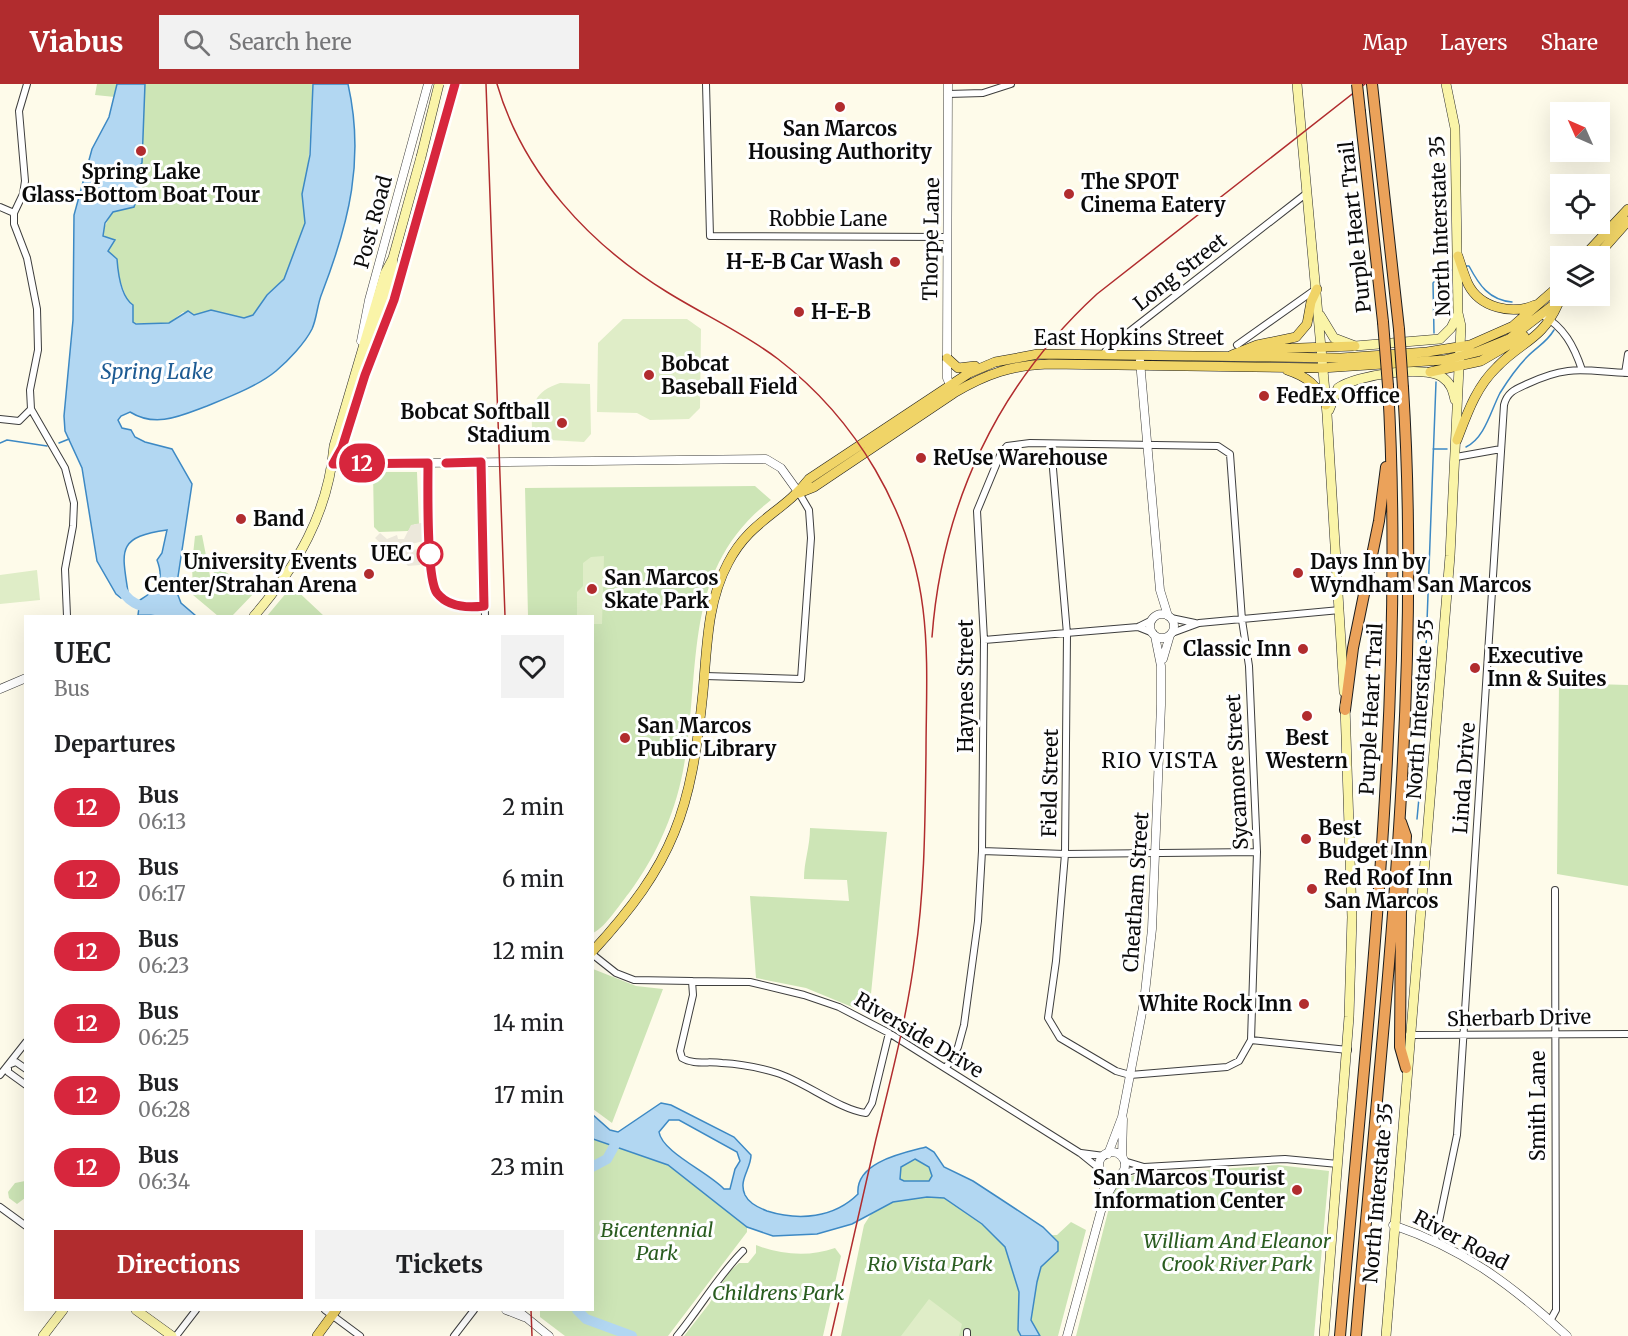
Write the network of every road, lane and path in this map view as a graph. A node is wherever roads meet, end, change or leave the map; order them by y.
1 (27, 84) edge
2 (428, 84) edge
3 (438, 84) edge
4 (706, 84) edge
5 (948, 84) edge
6 (1011, 84) edge
7 (1297, 84) edge
8 (1357, 84) edge
9 (1372, 84) edge
10 (1446, 84) edge
11 (454, 86) edge
12 (948, 94) junction
13 (420, 114) junction
14 (445, 120) junction
15 (1307, 193) junction
16 (0, 207) edge
17 (1628, 209) edge
18 (14, 213) junction
19 (1628, 222) edge
20 (947, 237) junction
21 (1597, 242) junction
22 (1593, 246) edge
23 (1595, 246) edge
24 (1606, 246) edge
25 (1458, 256) junction
26 (1317, 289) junction
27 (1550, 295) edge
28 (1545, 300) junction
29 (1552, 306) edge
30 (1556, 306) edge
31 (1319, 313) junction
32 (1458, 313) junction
33 (1547, 317) junction
34 (1237, 345) dead end
35 (1355, 346) junction
36 (1460, 352) junction
37 (1628, 354) edge
38 (1103, 355) junction
39 (1228, 357) junction
40 (1248, 357) junction
41 (947, 358) junction
42 (1321, 358) junction
43 (1140, 361) junction
44 (995, 362) junction
45 (1172, 365) junction
46 (1279, 367) junction
47 (1460, 368) junction
48 (1582, 370) junction
49 (1430, 372) junction
50 (360, 373) junction
51 (1627, 373) edge
52 (952, 389) junction
53 (31, 409) junction
54 (1458, 409) junction
55 (1327, 410) junction
56 (0, 419) edge
57 (1391, 434) junction
58 (1457, 440) junction
59 (1051, 445) junction
60 (1147, 446) junction
61 (1501, 449) junction
62 (1456, 457) junction
63 (481, 462) junction
64 (333, 464) junction
65 (799, 493) junction
66 (1160, 590) junction
67 (1340, 610) junction
68 (67, 615) edge
69 (255, 615) edge
70 (485, 615) edge
71 (1169, 617) junction
72 (1153, 619) junction
73 (1242, 620) junction
74 (1199, 623) junction
75 (1138, 627) junction
76 (1067, 634) junction
77 (1154, 634) junction
78 (1171, 634) junction
79 (984, 640) junction
80 (1161, 666) junction
81 (705, 676) junction
82 (24, 679) edge
83 (0, 689) edge
84 (1345, 710) junction
85 (1399, 817) junction
86 (982, 851) junction
87 (1156, 852) junction
88 (1257, 852) junction
89 (1065, 854) junction
90 (1555, 890) dead end
91 (594, 951) edge
92 (594, 955) edge
93 (692, 981) junction
94 (889, 1033) junction
95 (1628, 1034) edge
96 (1409, 1035) junction
97 (1555, 1035) junction
98 (1464, 1036) junction
99 (1251, 1040) junction
100 (24, 1045) edge
101 (1348, 1050) junction
102 (8, 1065) junction
103 (24, 1068) edge
104 (946, 1068) junction
105 (1406, 1068) junction
106 (1130, 1075) junction
107 (0, 1076) edge
108 (24, 1082) edge
109 (1122, 1117) junction
110 (1080, 1153) junction
111 (1106, 1155) junction
112 (1123, 1159) junction
113 (1339, 1164) junction
114 (1144, 1167) junction
115 (1102, 1172) junction
116 (1120, 1175) junction
117 (1104, 1200) junction
118 (2, 1209) edge
119 (0, 1217) edge
120 (24, 1225) edge
121 (1393, 1225) junction
122 (1435, 1241) junction
123 (743, 1251) dead end
124 (62, 1311) edge
125 (137, 1311) edge
126 (195, 1311) edge
127 (331, 1311) edge
128 (473, 1311) edge
129 (509, 1311) edge
130 (518, 1311) edge
131 (524, 1317) junction
132 (1550, 1321) junction
133 (43, 1336) edge
134 (174, 1336) edge
135 (317, 1336) edge
136 (360, 1336) edge
137 (454, 1336) edge
138 (549, 1336) edge
139 (677, 1336) edge
140 (1067, 1336) edge
141 (1324, 1336) edge
142 (1340, 1336) edge
143 (1356, 1336) edge
144 (1386, 1336) edge
145 (1567, 1336) edge

1 - 18 street
2 - 13 street, Post Road
3 - 11 street
3 - 50 main road, bridge
4 - 20 street, Robbie Lane
5 - 12 street, Thorpe Lane
6 - 12 street
7 - 15 main road, North Interstate 35
8 - 57 highway, Purple Heart Trail, bridge
9 - 85 highway, Purple Heart Trail, bridge
10 - 25 main road, North Interstate 35
11 - 14 street
12 - 20 street, Thorpe Lane
13 - 14 street
13 - 50 street, Post Road
14 - 50 street
15 - 26 main road, North Interstate 35
15 - 38 street, Long Street
16 - 18 street
17 - 21 main road
18 - 53 street
19 - 24 main road
20 - 41 street, Thorpe Lane
21 - 22 main road
21 - 23 main road
25 - 28 main road
25 - 32 main road, North Interstate 35
26 - 31 main road, North Interstate 35
26 - 34 street
26 - 39 main road
27 - 28 main road
28 - 36 main road
29 - 33 main road
30 - 33 main road
31 - 35 main road
31 - 42 main road, North Interstate 35
32 - 35 main road
32 - 36 main road, North Interstate 35
33 - 36 main road
33 - 47 main road
33 - 48 street
33 - 58 main road
35 - 42 main road
36 - 42 main road
36 - 47 main road, North Interstate 35
37 - 51 street
38 - 43 main road, East Hopkins Street
38 - 44 main road, East Hopkins Street
39 - 40 main road, East Hopkins Street
39 - 43 main road, East Hopkins Street
40 - 42 main road, East Hopkins Street
40 - 45 main road
41 - 44 main road
41 - 52 street, Thorpe Lane
42 - 46 main road, East Hopkins Street
42 - 55 main road, North Interstate 35
43 - 45 main road, East Hopkins Street
43 - 52 main road, East Hopkins Street
43 - 60 street
44 - 52 main road, East Hopkins Street
45 - 46 main road, East Hopkins Street
46 - 55 main road
47 - 49 main road
47 - 54 main road, North Interstate 35
48 - 51 street
48 - 61 street, Linda Drive
49 - 54 main road
49 - 55 main road
50 - 64 main road
52 - 65 main road, East Hopkins Street
53 - 56 street
53 - 68 street
54 - 58 main road, North Interstate 35
55 - 67 main road, North Interstate 35
57 - 84 highway
57 - 142 highway, Purple Heart Trail
58 - 62 main road, North Interstate 35
59 - 60 street, Haynes Street
59 - 76 street, Field Street
59 - 79 street, Haynes Street
60 - 66 street
60 - 73 street, Sycamore Street
61 - 62 street
61 - 98 street, Linda Drive
62 - 96 main road, North Interstate 35
63 - 64 street
63 - 65 street
63 - 70 street
64 - 69 main road
65 - 81 main road, East Hopkins Street
65 - 81 street
66 - 71 street
66 - 72 street
67 - 73 street
67 - 84 main road, North Interstate 35
71 - 72 street
71 - 74 street
71 - 78 street
72 - 75 street
72 - 77 street
73 - 74 street
73 - 88 street, Sycamore Street
74 - 78 street
75 - 76 street
75 - 77 street
76 - 79 street
76 - 89 street, Field Street
77 - 78 street
77 - 80 street, Cheatham Street
78 - 80 street, Cheatham Street
79 - 86 street, Haynes Street
80 - 87 street, Cheatham Street
81 - 91 main road, East Hopkins Street
82 - 83 street
84 - 101 main road, North Interstate 35
85 - 105 highway
85 - 143 highway, Purple Heart Trail
86 - 89 street
86 - 104 street, Haynes Street
87 - 88 street
87 - 89 street
87 - 106 street, Cheatham Street
88 - 99 street, Sycamore Street
89 - 106 street, Field Street
90 - 97 street, Smith Lane
92 - 93 street, Riverside Drive
93 - 94 street, Riverside Drive
93 - 94 street
94 - 104 street, Riverside Drive
95 - 97 street, Sherbarb Drive
96 - 98 street, Sherbarb Drive
96 - 105 main road, North Interstate 35
97 - 98 street, Sherbarb Drive
97 - 132 street, Smith Lane
98 - 122 street, Linda Drive
99 - 101 street
99 - 106 street
100 - 102 street
101 - 113 main road, North Interstate 35
102 - 103 street
102 - 107 street
102 - 108 street
104 - 110 street, Riverside Drive
105 - 121 main road, North Interstate 35
106 - 109 street, Cheatham Street
109 - 111 street, Cheatham Street
109 - 112 street, Cheatham Street
110 - 111 street, Riverside Drive
110 - 115 street, Riverside Drive
111 - 112 street
111 - 115 street
112 - 114 street
112 - 116 street
113 - 114 street
113 - 141 main road, North Interstate 35
114 - 116 street
115 - 116 street
115 - 117 street
116 - 117 street
117 - 140 street
118 - 119 street
118 - 120 street
121 - 122 street, River Road
121 - 144 main road, North Interstate 35
122 - 132 street, River Road
123 - 139 street
124 - 133 main road
125 - 134 main road
126 - 134 street
127 - 135 main road
127 - 136 street
128 - 137 street
129 - 131 street
130 - 131 street
131 - 138 street
132 - 145 street, River Road

